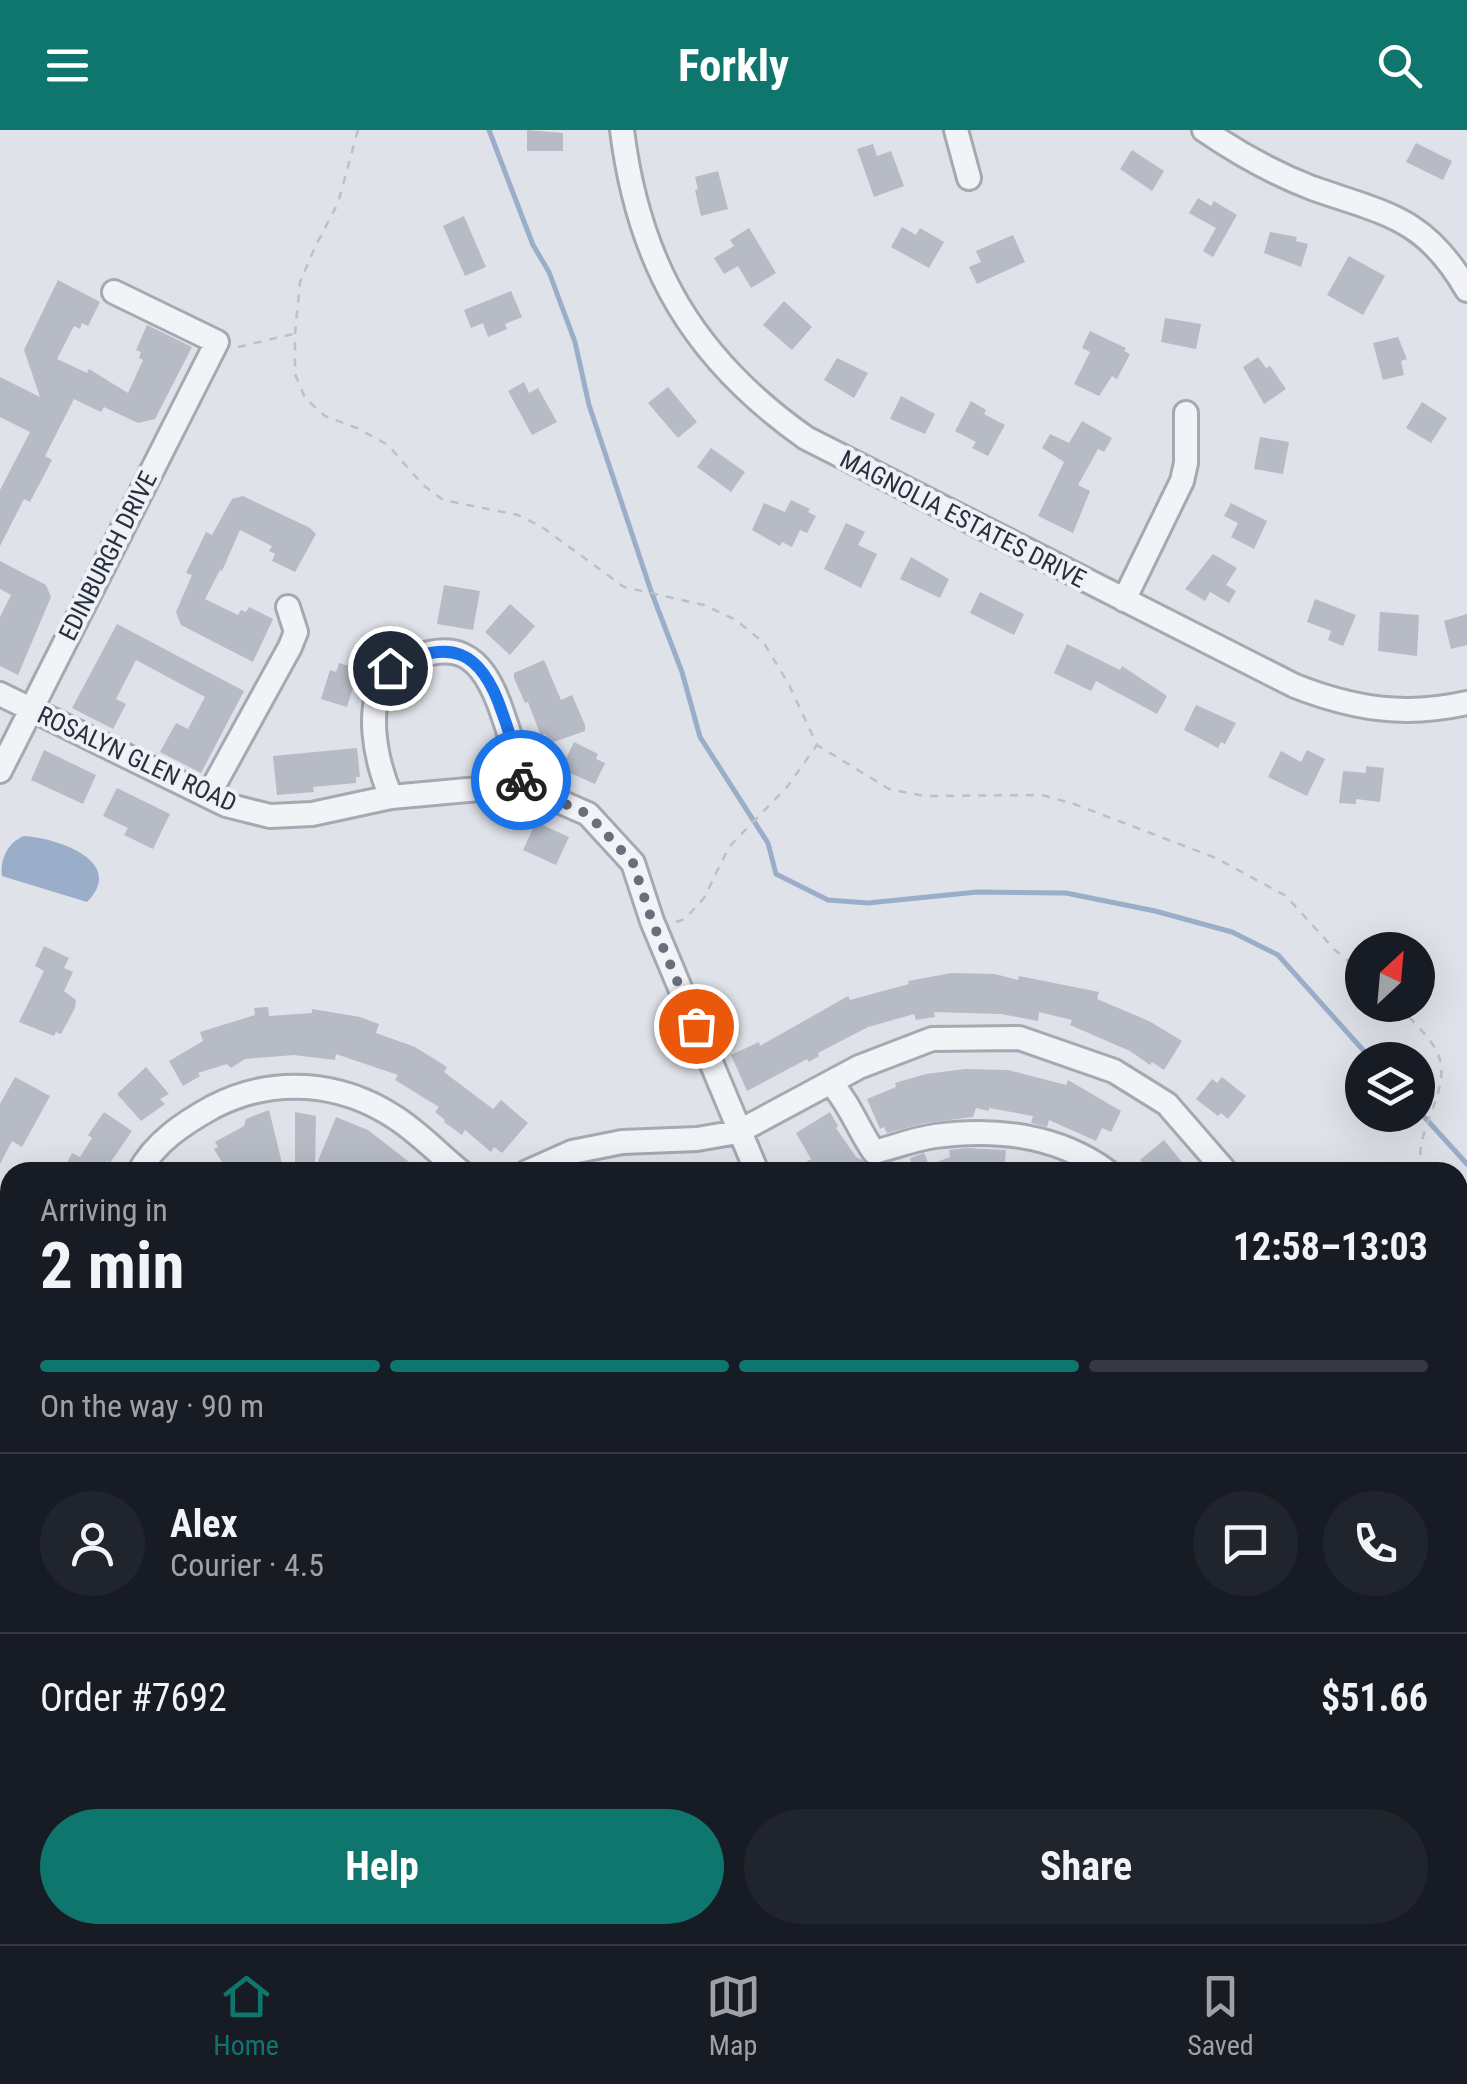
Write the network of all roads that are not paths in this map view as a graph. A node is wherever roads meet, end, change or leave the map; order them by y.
1 (622, 130) edge
2 (956, 130) edge
3 (1204, 130) edge
4 (969, 178) dead end
5 (1467, 290) edge
6 (114, 292) dead end
7 (1186, 414) dead end
8 (1124, 600) junction
9 (288, 606) dead end
10 (0, 694) edge
11 (1467, 703) edge
12 (31, 709) junction
13 (0, 770) edge
14 (522, 785) junction
15 (208, 796) junction
16 (391, 797) junction
17 (831, 1083) junction
18 (738, 1132) junction
19 (147, 1162) edge
20 (449, 1162) edge
21 (550, 1162) edge
22 (752, 1162) edge
23 (1090, 1162) edge
24 (1217, 1162) edge

1 - 8 street, MAGNOLIA ESTATES DRIVE
2 - 4 street
3 - 5 street
6 - 12 street, EDINBURGH DRIVE
7 - 8 street
8 - 11 street, MAGNOLIA ESTATES DRIVE
9 - 15 street
10 - 12 street, ROSALYN GLEN ROAD
12 - 13 street, EDINBURGH DRIVE
12 - 15 street, ROSALYN GLEN ROAD
14 - 16 street, ROSALYN GLEN ROAD
14 - 16 street
14 - 18 street, ROSALYN GLEN ROAD
15 - 16 street, ROSALYN GLEN ROAD
17 - 18 street
17 - 23 street
17 - 24 street
18 - 21 street
18 - 22 street, ROSALYN GLEN ROAD
19 - 20 street

